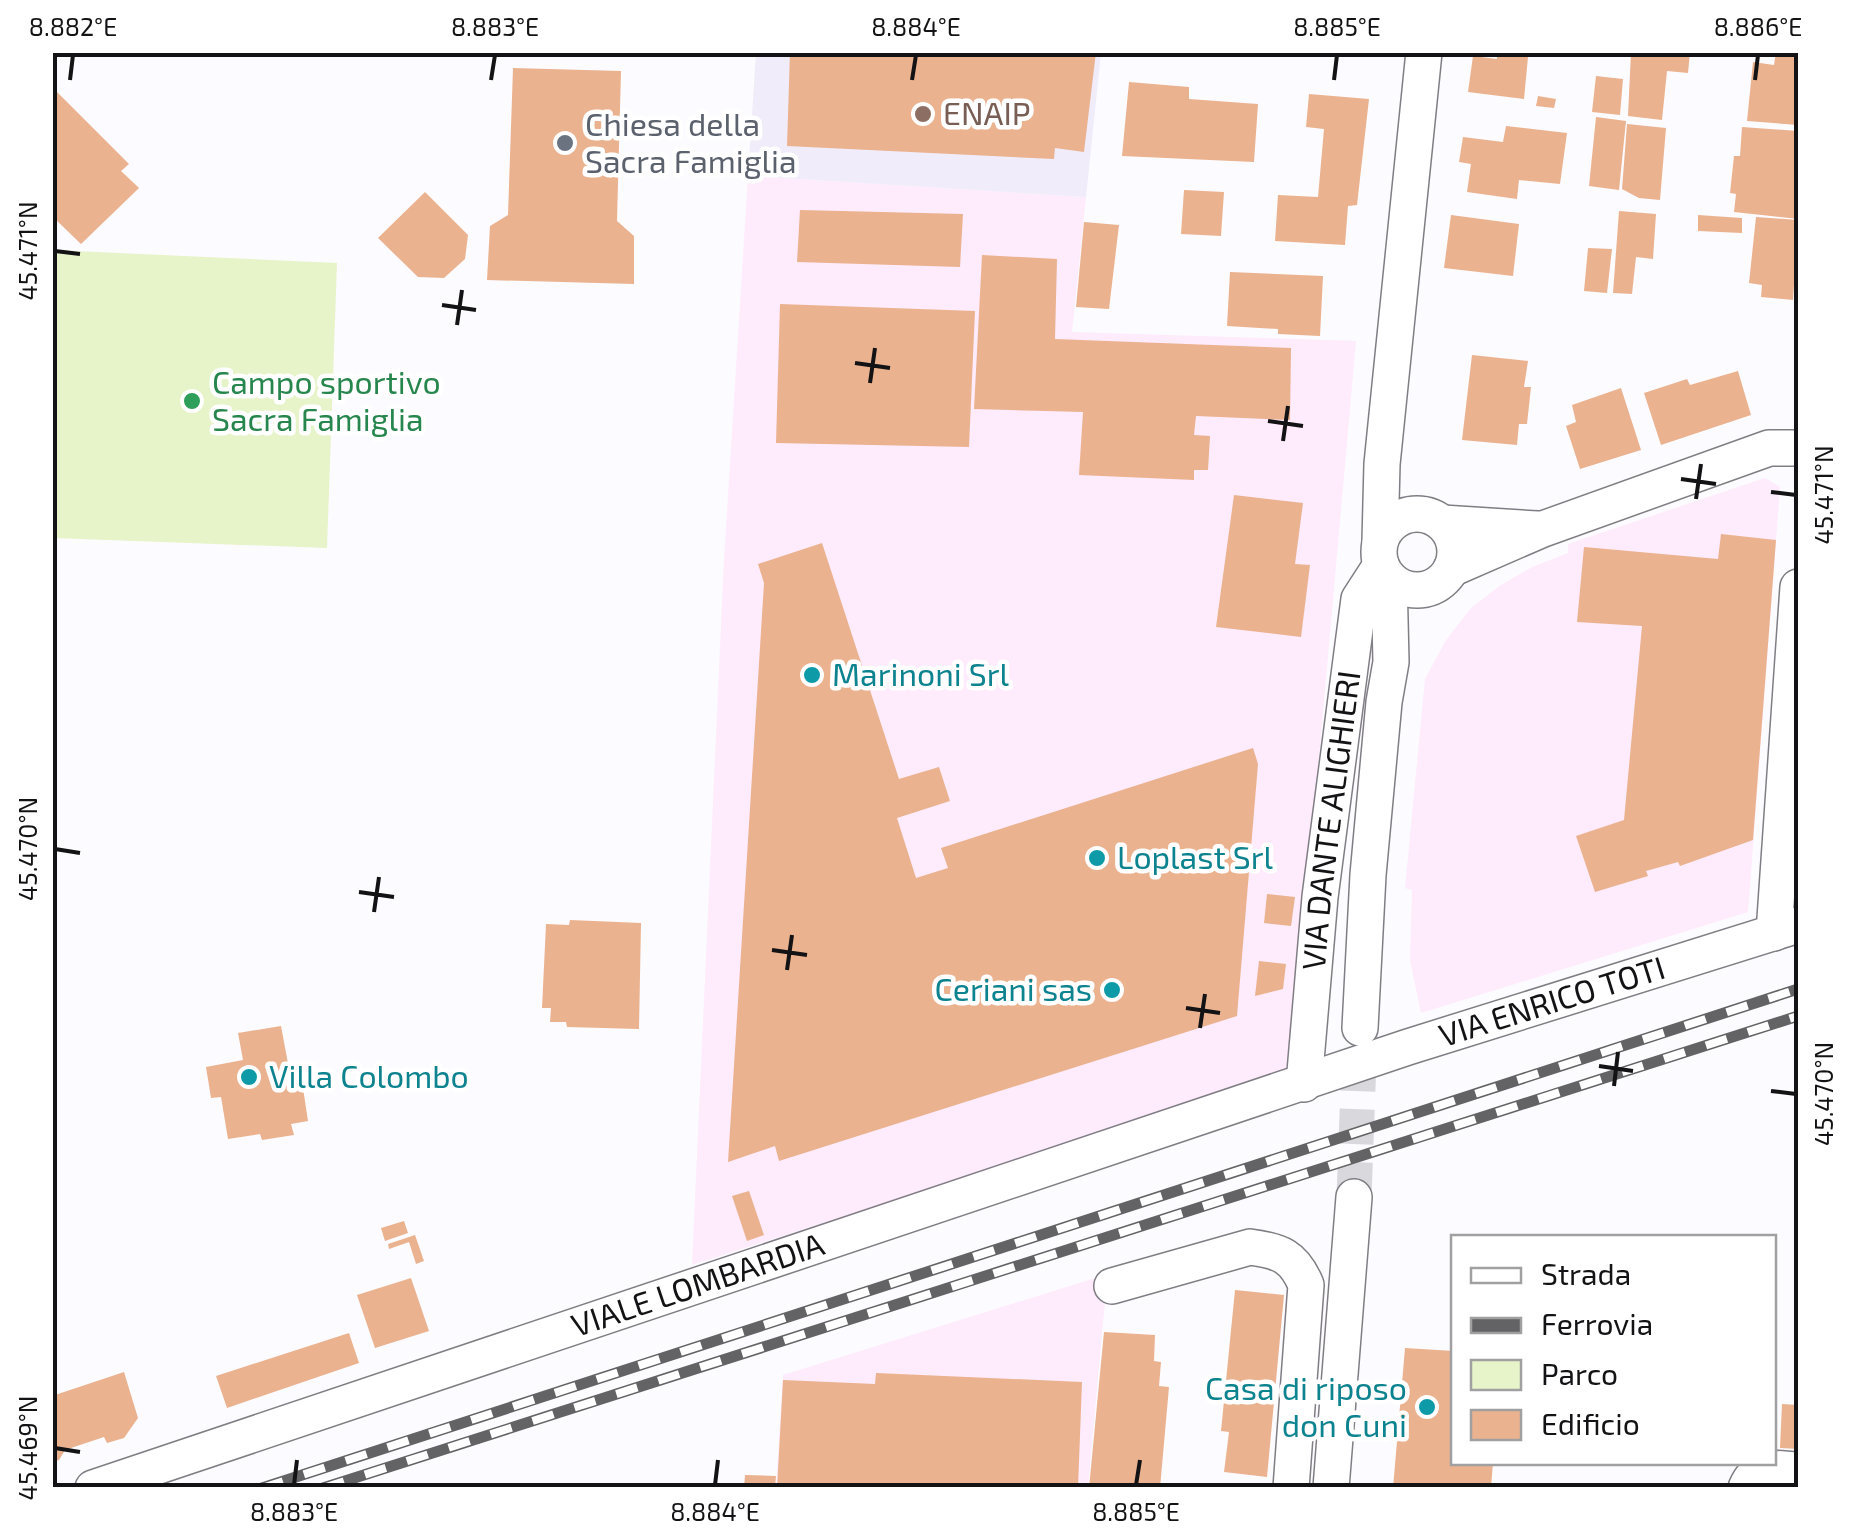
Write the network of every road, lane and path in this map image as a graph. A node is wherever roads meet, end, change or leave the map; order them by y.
1 (1424, 52) edge
2 (1798, 448) edge
3 (1382, 464) junction
4 (1437, 520) junction
5 (1543, 529) junction
6 (1384, 561) junction
7 (1445, 576) junction
8 (1798, 587) edge
9 (1391, 662) junction
10 (1786, 929) edge
11 (1360, 1028) tunnel mouth
12 (1304, 1084) junction
13 (1354, 1197) tunnel mouth
14 (1112, 1286) dead end
15 (1798, 1470) edge
16 (1750, 1481) edge
17 (93, 1488) edge
18 (1291, 1488) edge
19 (1331, 1488) edge

1 - 3 street, VIA DANTE ALIGHIERI
2 - 5 street
3 - 4 street
3 - 6 street, VIA DANTE ALIGHIERI
4 - 5 street, VIA DANTE ALIGHIERI
4 - 6 street, VIA DANTE ALIGHIERI
4 - 7 street
5 - 7 street
6 - 7 street
6 - 9 street, VIA DANTE ALIGHIERI
6 - 12 street, VIA DANTE ALIGHIERI
7 - 9 street, VIA DANTE ALIGHIERI
8 - 10 street
9 - 11 street, VIA DANTE ALIGHIERI
10 - 12 street, VIA ENRICO TOTI
12 - 17 street, VIALE LOMBARDIA
13 - 19 street
14 - 18 street
15 - 16 street

